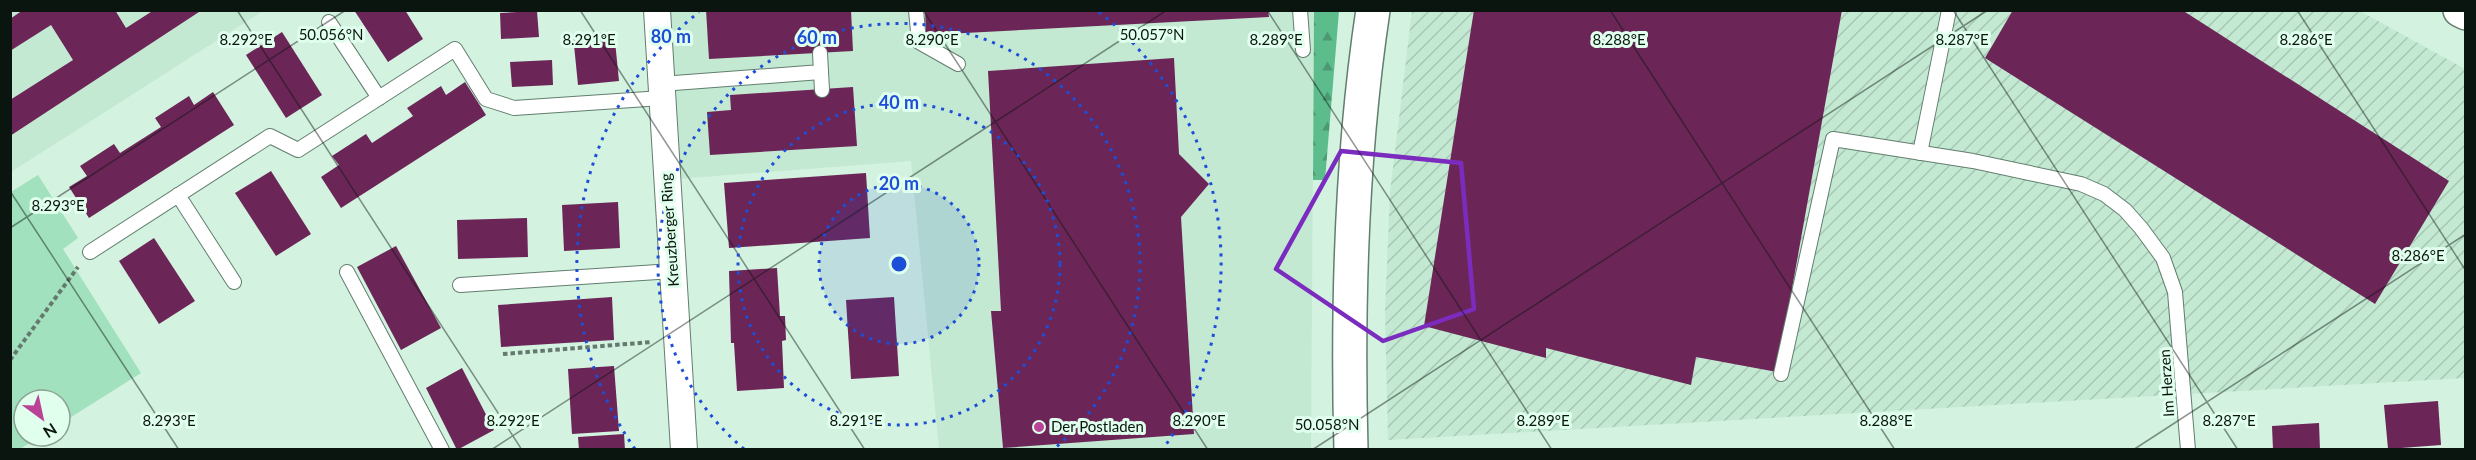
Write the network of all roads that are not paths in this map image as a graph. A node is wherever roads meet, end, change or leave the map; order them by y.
1 (657, 10) edge
2 (916, 10) edge
3 (1300, 10) edge
4 (1949, 10) edge
5 (2460, 10) edge
6 (1372, 11) edge
7 (2466, 13) edge
8 (329, 22) dead end
9 (1303, 50) dead end
10 (820, 53) dead end
11 (958, 64) dead end
12 (821, 72) junction
13 (822, 90) dead end
14 (661, 91) junction
15 (379, 98) junction
16 (1920, 153) junction
17 (178, 195) junction
18 (90, 252) road end
19 (673, 271) junction
20 (347, 272) dead end
21 (234, 282) dead end
22 (460, 285) dead end
23 (1781, 374) dead end
24 (442, 450) edge
25 (684, 450) edge
26 (1351, 450) edge
27 (2188, 450) edge

1 - 14 street, Kreuzberger Ring
2 - 11 lane
3 - 9 lane
4 - 16 lane
5 - 7 highway
6 - 26 highway
8 - 15 lane
10 - 12 lane
12 - 13 lane
12 - 14 lane
14 - 15 lane
14 - 19 street, Kreuzberger Ring
15 - 17 lane
16 - 23 lane, Im Herzen
16 - 27 lane, Im Herzen
17 - 18 lane
17 - 21 lane
19 - 22 lane
19 - 25 street, Kreuzberger Ring
20 - 24 lane

